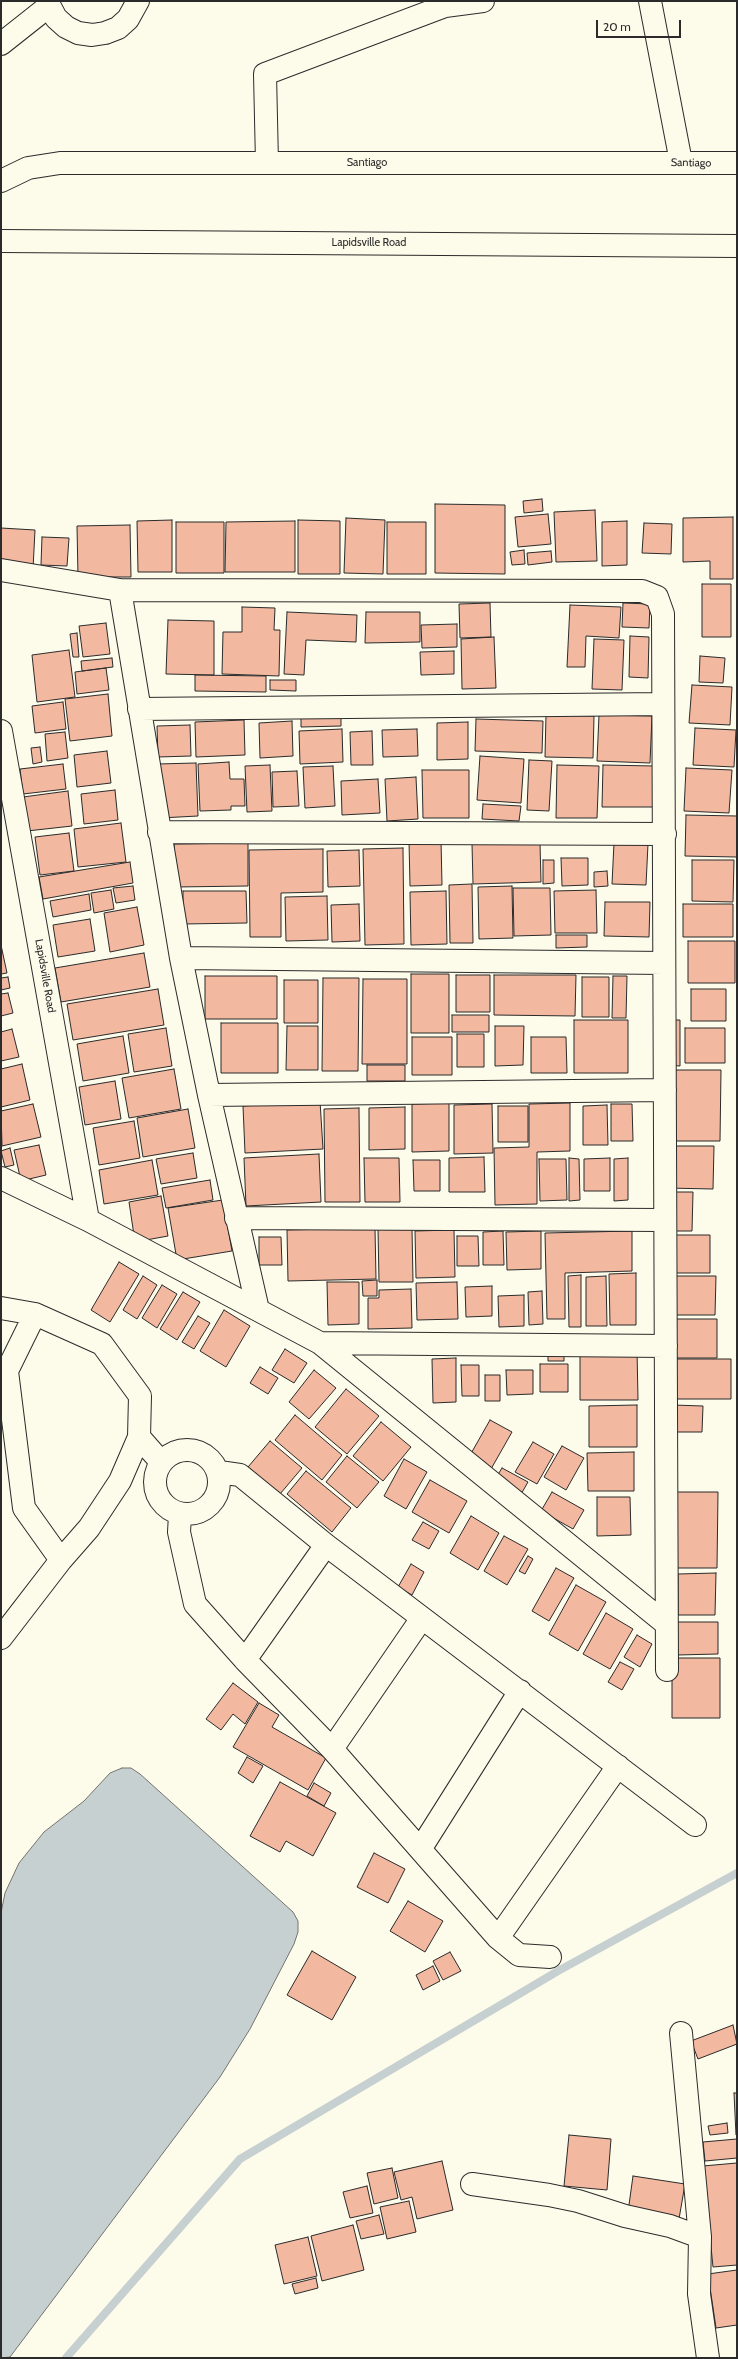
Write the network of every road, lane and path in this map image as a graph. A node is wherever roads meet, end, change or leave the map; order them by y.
1 (138, 1) edge
2 (483, 1) edge
3 (650, 1) edge
4 (48, 4) edge
5 (1, 44) edge
6 (681, 162) junction
7 (266, 163) junction
8 (737, 163) edge
9 (1, 181) edge
10 (1, 241) edge
11 (737, 246) edge
12 (1, 570) edge
13 (120, 590) junction
14 (663, 704) junction
15 (139, 709) junction
16 (1, 731) edge
17 (158, 832) junction
18 (665, 834) junction
19 (181, 958) junction
20 (664, 963) junction
21 (665, 1090) junction
22 (208, 1095) junction
23 (1, 1178) edge
24 (236, 1218) junction
25 (88, 1220) junction
26 (664, 1220) junction
27 (1, 1308) edge
28 (258, 1310) junction
29 (35, 1314) junction
30 (320, 1343) junction
31 (666, 1346) junction
32 (139, 1436) junction
33 (162, 1462) junction
34 (219, 1472) junction
35 (180, 1515) junction
36 (326, 1545) junction
37 (61, 1560) junction
38 (422, 1618) junction
39 (665, 1622) junction
40 (1, 1638) edge
41 (245, 1660) junction
42 (667, 1670) dead end
43 (520, 1691) junction
44 (332, 1749) junction
45 (618, 1766) junction
46 (695, 1825) dead end
47 (421, 1848) junction
48 (498, 1938) junction
49 (550, 1957) dead end
50 (681, 2033) dead end
51 (472, 2184) dead end
52 (700, 2237) junction
53 (708, 2358) edge

1 - 4 street
2 - 7 street
3 - 6 street
4 - 5 street
6 - 7 street, Santiago
6 - 8 street, Santiago
7 - 9 street, Santiago
10 - 11 street, Lapidsville Road
12 - 13 street
13 - 14 street
13 - 15 street
14 - 15 street
14 - 18 street
15 - 17 street
16 - 25 street, Lapidsville Road
17 - 18 street
17 - 19 street
18 - 20 street
19 - 20 street
19 - 22 street
20 - 21 street
21 - 22 street
21 - 26 street
22 - 24 street
23 - 25 street
24 - 26 street
24 - 28 street
25 - 28 street
26 - 31 street
27 - 29 street
28 - 30 street
29 - 32 street
29 - 37 street
30 - 31 street
30 - 39 street
31 - 39 street
32 - 33 street
32 - 37 street
33 - 34 street
33 - 35 street
34 - 35 street
34 - 36 street
35 - 41 street
36 - 38 street
36 - 41 street
37 - 40 street
38 - 43 street
38 - 44 street
39 - 42 street
41 - 44 street
43 - 45 street
43 - 47 street
44 - 47 street
45 - 46 street
45 - 48 street
47 - 48 street
48 - 49 street
50 - 52 street
51 - 52 street
52 - 53 street

